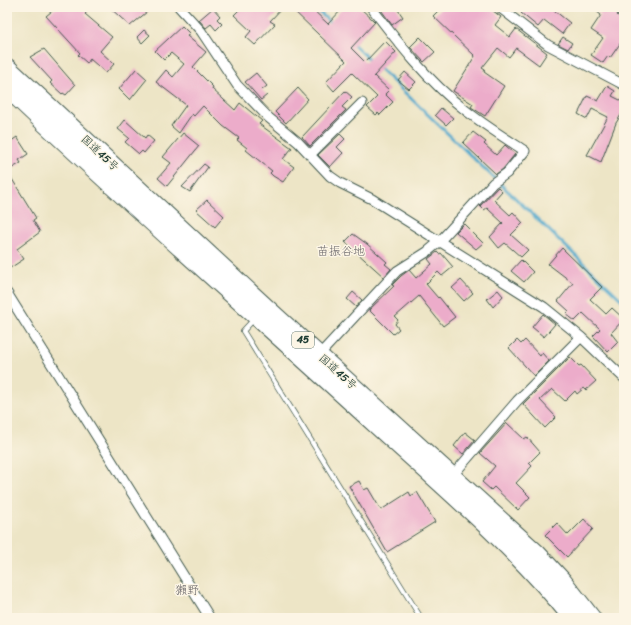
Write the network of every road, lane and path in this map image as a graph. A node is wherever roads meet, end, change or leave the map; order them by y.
1 (179, 7) edge
2 (371, 7) edge
3 (499, 7) edge
4 (7, 67) edge
5 (624, 85) edge
6 (7, 88) edge
7 (362, 103) dead end
8 (310, 155) junction
9 (439, 242) junction
10 (7, 293) edge
11 (257, 316) junction
12 (581, 337) junction
13 (319, 354) junction
14 (624, 378) edge
15 (453, 475) junction
16 (210, 618) edge
17 (421, 618) edge
18 (572, 618) edge
19 (592, 618) edge

1 - 8 street
2 - 9 street
3 - 5 street
4 - 13 highway, 国道45号 / 45
6 - 11 highway, 国道45号 / 45
7 - 8 street
8 - 9 street
9 - 12 street
9 - 13 street
10 - 16 street
11 - 17 lane
11 - 18 highway, 国道45号 / 45
12 - 14 street
12 - 15 street
13 - 15 highway, 国道45号 / 45
15 - 19 highway, 国道45号 / 45

